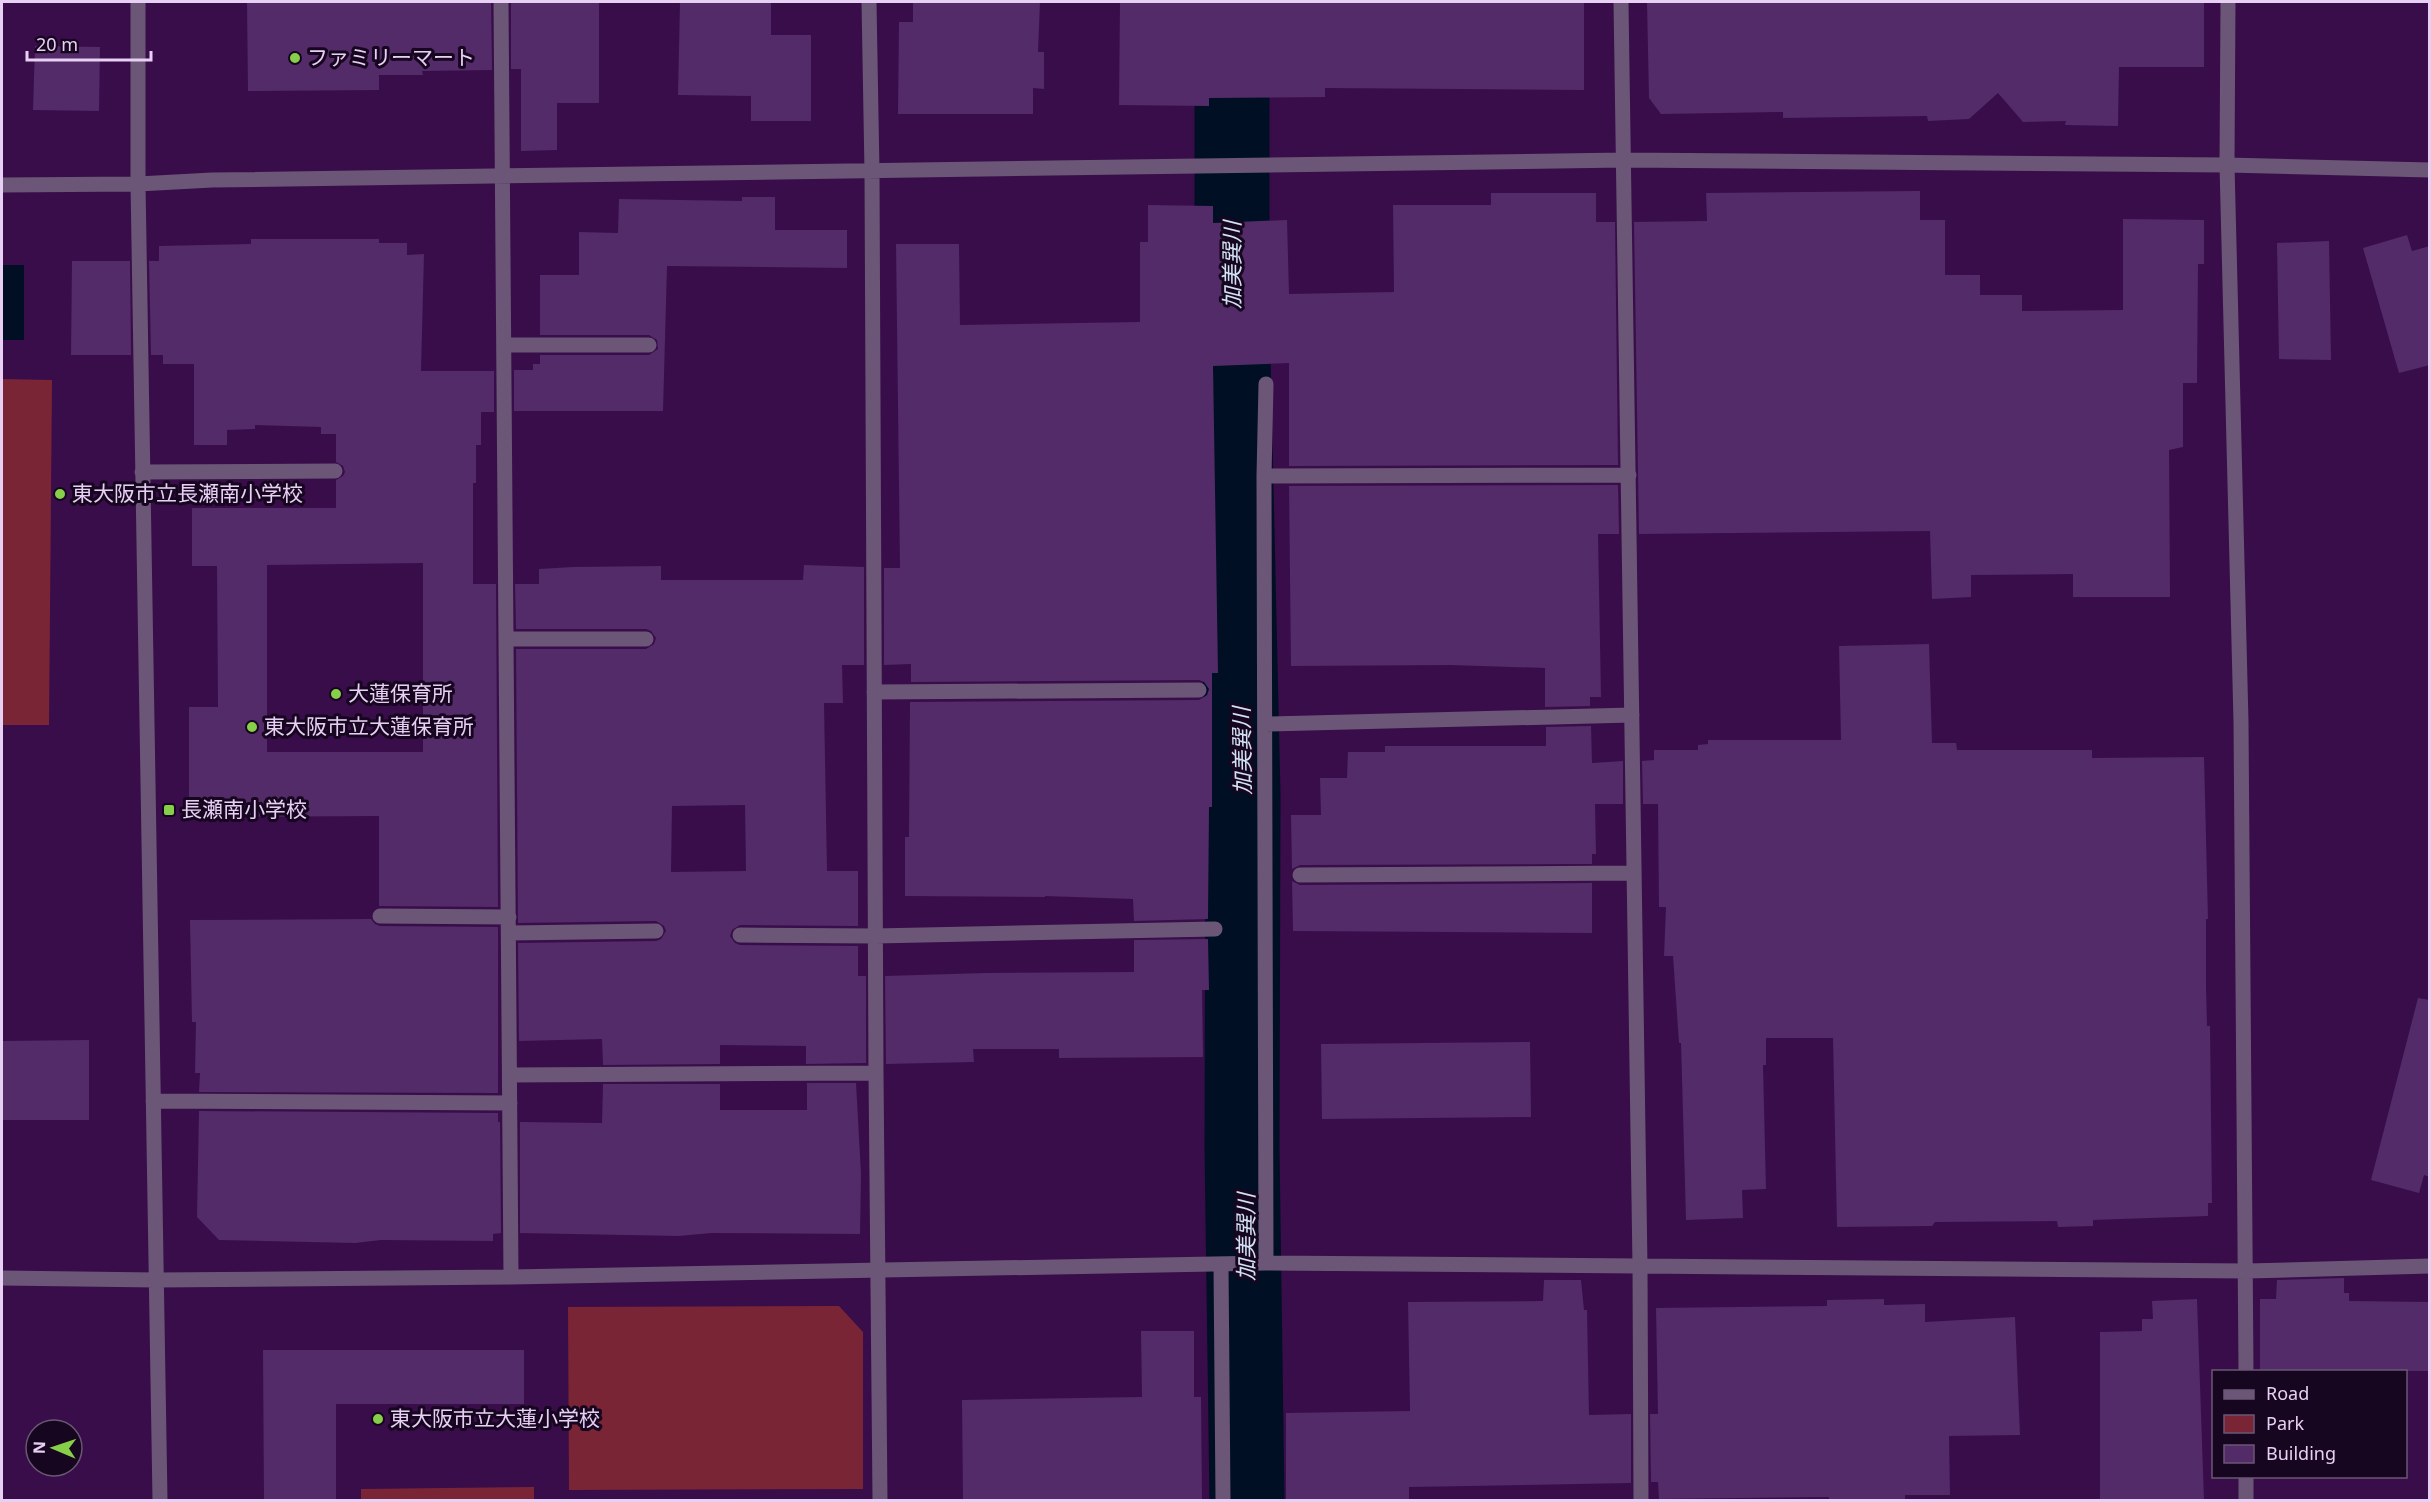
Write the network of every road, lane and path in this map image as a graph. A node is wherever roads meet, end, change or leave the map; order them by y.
1 (138, 2) edge
2 (501, 2) edge
3 (869, 2) edge
4 (1621, 2) edge
5 (2228, 2) edge
6 (1624, 160) junction
7 (2227, 165) junction
8 (2430, 170) edge
9 (872, 172) junction
10 (504, 177) junction
11 (138, 184) junction
12 (2, 185) edge
13 (505, 345) junction
14 (649, 345) dead end
15 (1266, 384) dead end
16 (335, 471) dead end
17 (142, 472) junction
18 (1629, 475) junction
19 (1264, 476) junction
20 (507, 639) junction
21 (646, 639) dead end
22 (1199, 690) dead end
23 (874, 692) junction
24 (1632, 715) junction
25 (1266, 724) junction
26 (1634, 873) junction
27 (1300, 875) dead end
28 (380, 916) dead end
29 (509, 917) junction
30 (1215, 929) dead end
31 (656, 931) dead end
32 (509, 933) junction
33 (740, 935) dead end
34 (875, 936) junction
35 (876, 1073) junction
36 (510, 1075) junction
37 (153, 1101) junction
38 (510, 1103) junction
39 (1260, 1263) junction
40 (1225, 1264) junction
41 (1640, 1266) junction
42 (2430, 1266) edge
43 (879, 1271) junction
44 (2247, 1271) junction
45 (511, 1277) junction
46 (2, 1278) edge
47 (156, 1280) junction
48 (2246, 1370) edge
49 (2246, 1478) edge
50 (160, 1500) edge
51 (880, 1500) edge
52 (1223, 1500) edge
53 (1641, 1500) edge
54 (2246, 1500) edge

1 - 11 street
2 - 10 street
3 - 9 street
4 - 6 street
5 - 7 street
6 - 7 street
6 - 9 street
6 - 18 street
7 - 8 street
7 - 44 street
9 - 10 street
9 - 23 street
10 - 11 street
10 - 13 street
11 - 12 street
11 - 17 street
13 - 14 street
13 - 20 street
15 - 19 street
16 - 17 street
17 - 37 street
18 - 19 street
18 - 24 street
19 - 25 street
20 - 21 street
20 - 29 street
22 - 23 street
23 - 34 street
24 - 25 street
24 - 26 street
25 - 39 street
26 - 27 street
26 - 41 street
28 - 29 street
29 - 32 street
30 - 34 street
31 - 32 street
32 - 36 street
33 - 34 street
34 - 35 street
35 - 36 street
35 - 43 street
36 - 38 street
37 - 38 street
37 - 47 street
38 - 45 street
39 - 40 street
39 - 41 street
40 - 43 street
40 - 52 street
41 - 44 street
41 - 53 street
42 - 44 street
43 - 45 street
43 - 51 street
44 - 48 street
45 - 47 street
46 - 47 street
47 - 50 street
49 - 54 street

